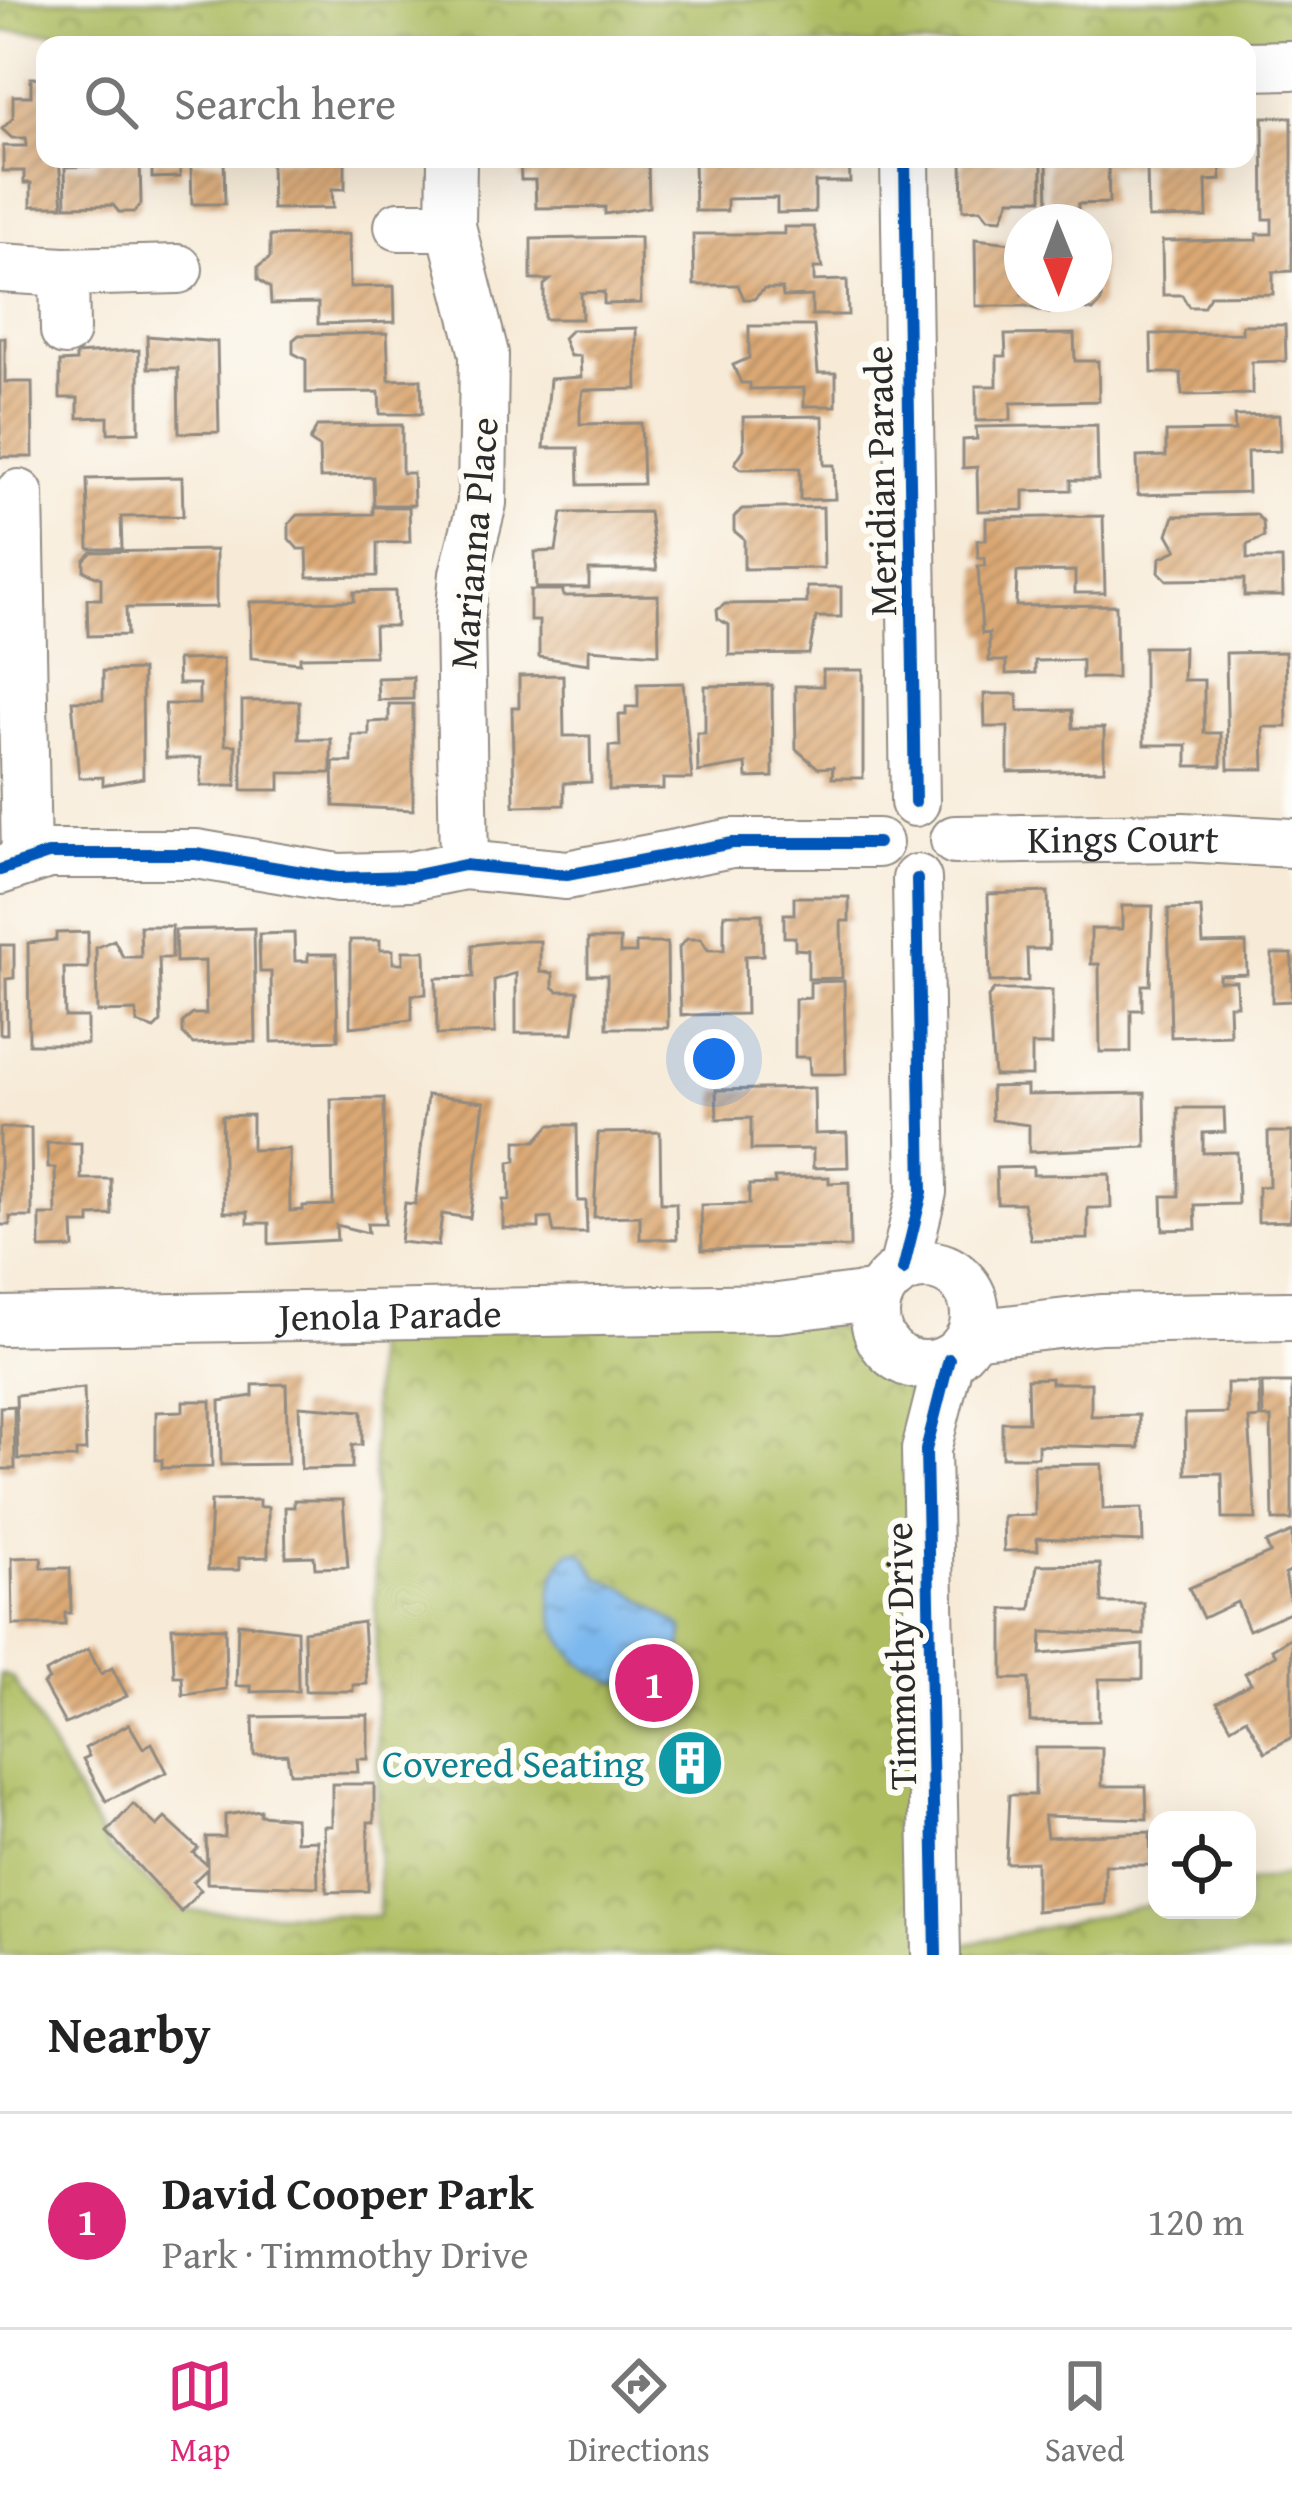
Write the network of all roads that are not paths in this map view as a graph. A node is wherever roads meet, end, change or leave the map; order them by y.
1 (1292, 65) edge
2 (1256, 66) edge
3 (452, 168) edge
4 (905, 168) edge
5 (399, 226) dead end
6 (451, 226) junction
7 (0, 268) edge
8 (178, 269) dead end
9 (64, 272) junction
10 (65, 331) dead end
11 (19, 494) dead end
12 (10, 551) edge
13 (915, 802) junction
14 (956, 840) junction
15 (878, 843) junction
16 (1292, 843) edge
17 (13, 864) edge
18 (464, 865) junction
19 (916, 880) junction
20 (936, 1303) junction
21 (778, 1308) junction
22 (1292, 1316) edge
23 (0, 1321) edge
24 (889, 1349) junction
25 (926, 1450) junction
26 (936, 1955) edge

1 - 2 street
3 - 6 street, Marianna Place
4 - 13 street, Meridian Parade
5 - 6 street
6 - 18 street, Marianna Place
7 - 9 street
8 - 9 street
9 - 10 street
11 - 12 street
12 - 17 street
13 - 14 street
13 - 15 street
14 - 16 street, Kings Court
14 - 19 street
15 - 18 street
15 - 19 street
17 - 18 street
19 - 20 street
20 - 21 street, Jenola Parade
20 - 22 street, Jenola Parade
20 - 24 street, Timmothy Drive
20 - 24 street, Jenola Parade
20 - 25 street, Timmothy Drive
21 - 23 street, Jenola Parade
21 - 24 street, Jenola Parade
24 - 25 street, Timmothy Drive
25 - 26 street, Timmothy Drive

